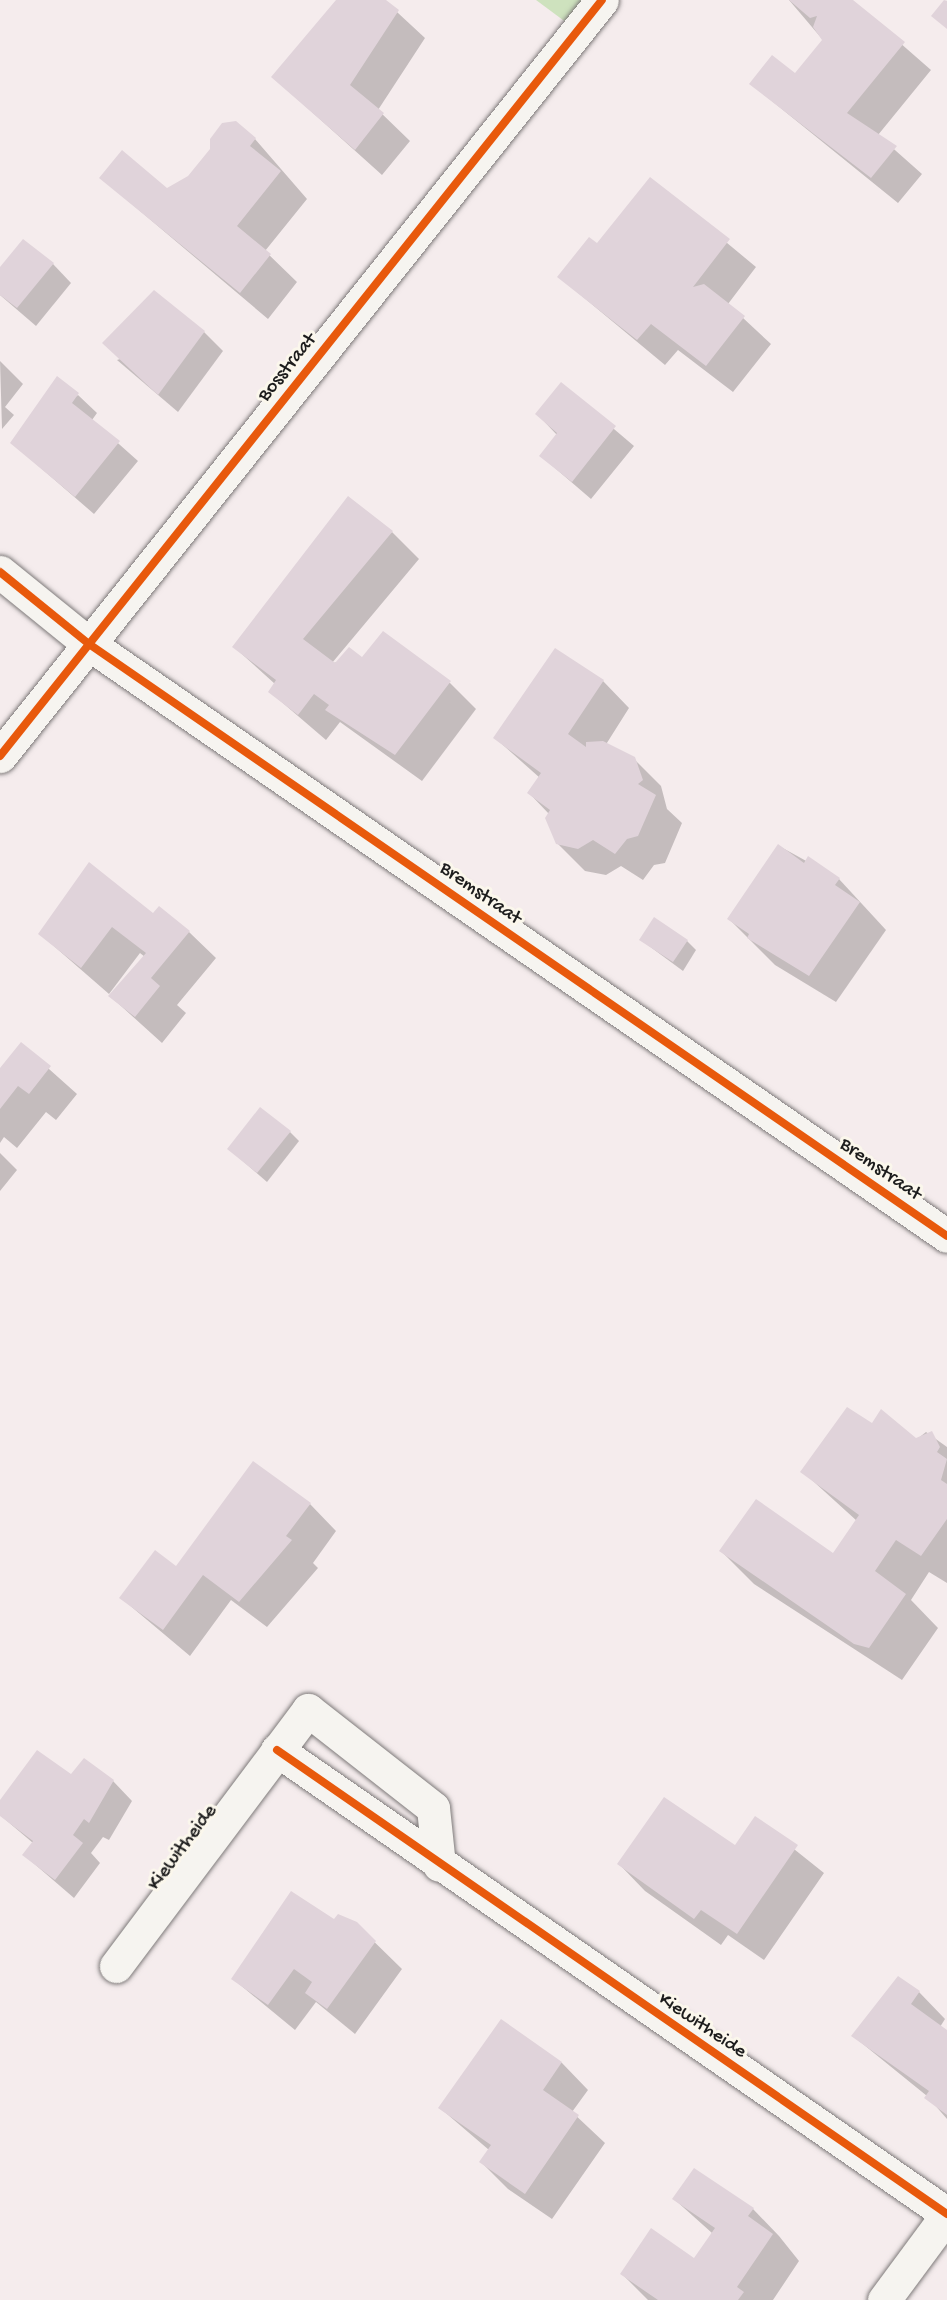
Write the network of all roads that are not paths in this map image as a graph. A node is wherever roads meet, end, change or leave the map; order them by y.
1 (602, 0) edge
2 (0, 572) edge
3 (89, 644) junction
4 (0, 756) edge
5 (947, 1236) edge
6 (277, 1750) junction
7 (439, 1865) junction
8 (116, 1966) dead end
9 (947, 2214) edge
10 (884, 2300) edge

1 - 3 street, Bosstraat
2 - 3 street, Bremstraat
3 - 4 street, Bosstraat
3 - 5 street, Bremstraat
6 - 7 street, Kiewitheide
6 - 7 street, Kiewitheide
6 - 8 street, Kiewitheide
7 - 9 street, Kiewitheide
9 - 10 street, Kiewitheide

